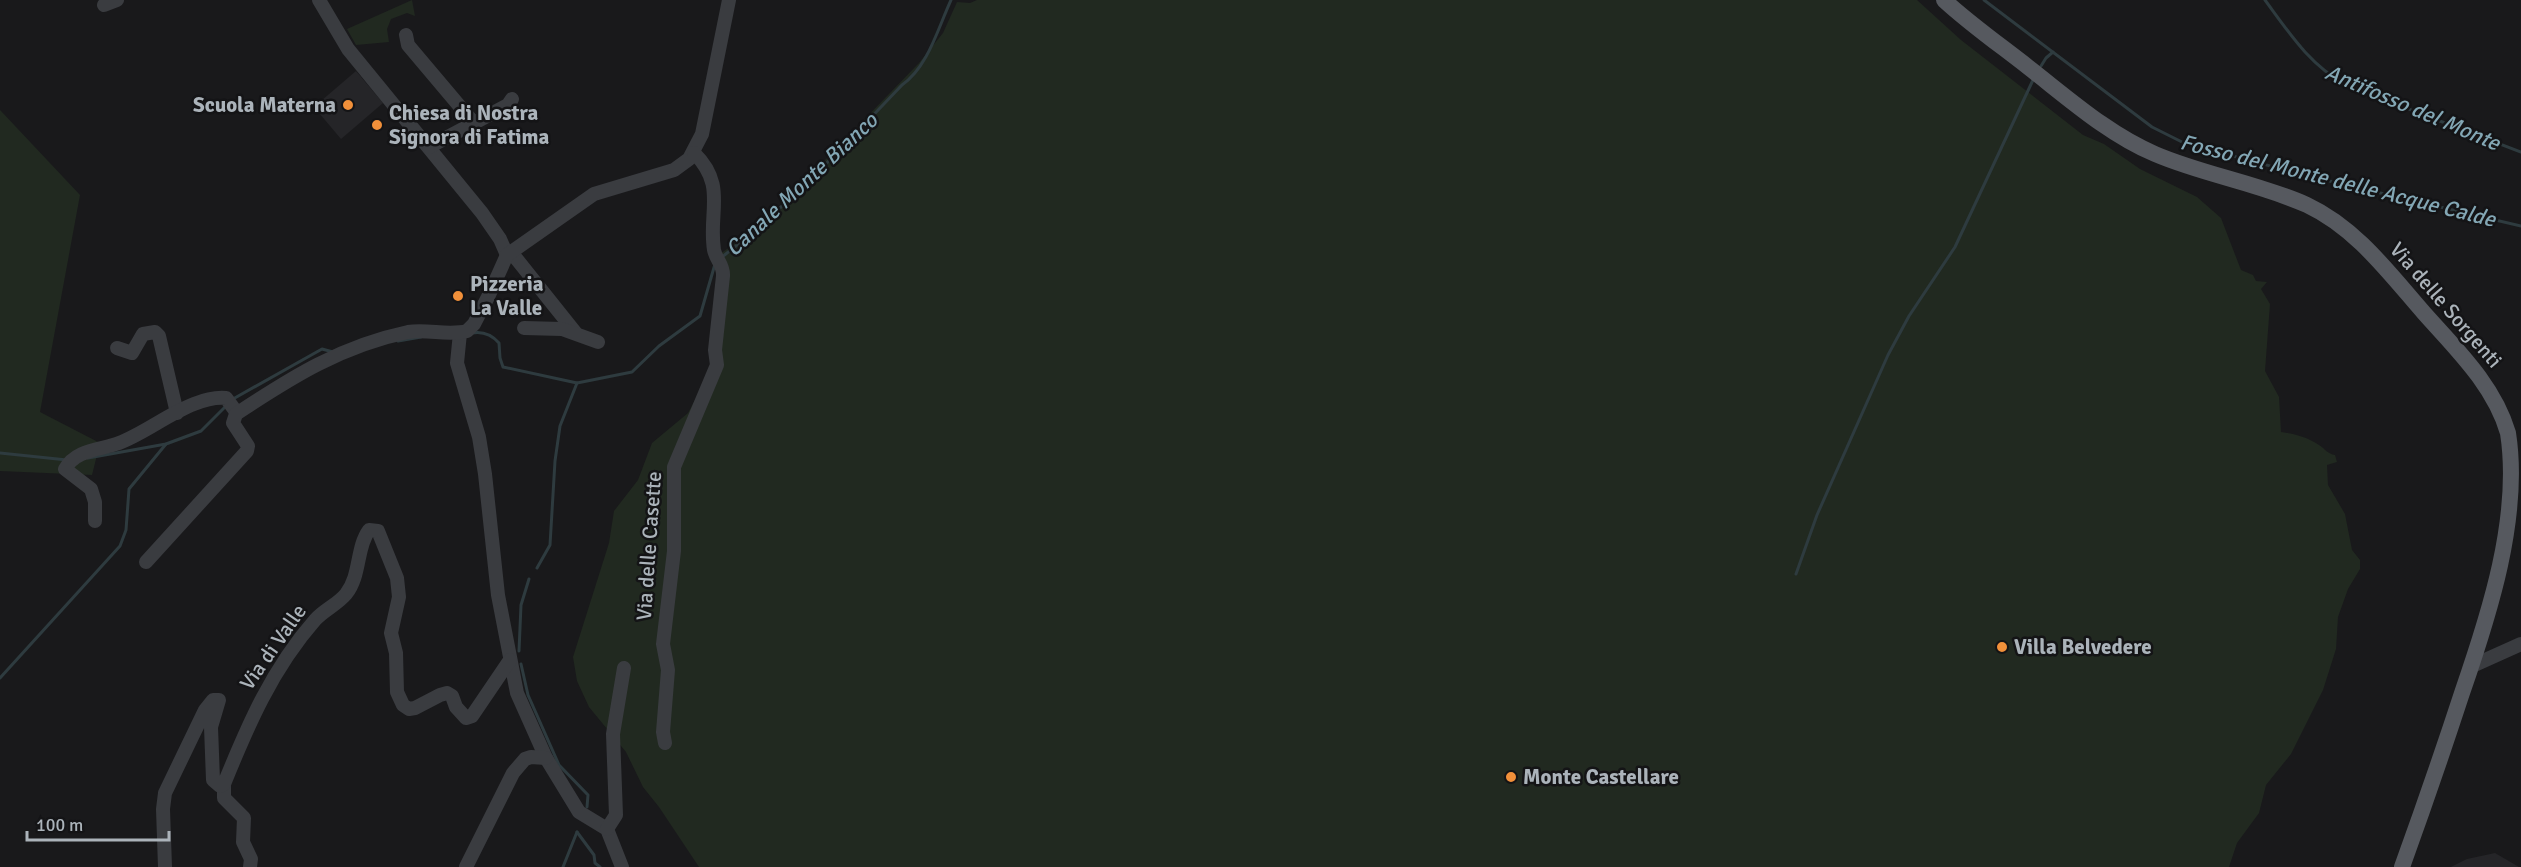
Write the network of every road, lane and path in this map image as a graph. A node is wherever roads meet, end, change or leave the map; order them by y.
1 (319, 0) edge
2 (729, 0) edge
3 (1944, 0) edge
4 (406, 35) dead end
5 (512, 99) dead end
6 (473, 122) junction
7 (429, 147) junction
8 (694, 153) junction
9 (509, 253) junction
10 (524, 328) dead end
11 (575, 332) junction
12 (459, 337) junction
13 (598, 342) dead end
14 (117, 348) dead end
15 (232, 407) junction
16 (177, 413) junction
17 (95, 521) dead end
18 (146, 562) dead end
19 (2521, 644) edge
20 (510, 660) junction
21 (2472, 666) junction
22 (624, 668) dead end
23 (665, 743) dead end
24 (546, 758) junction
25 (224, 784) junction
26 (607, 829) junction
27 (165, 867) edge
28 (250, 867) edge
29 (466, 867) edge
30 (622, 867) edge
31 (2402, 867) edge

1 - 7 street
2 - 8 street
3 - 21 main road, Via delle Sorgenti
4 - 6 street
5 - 6 street
6 - 7 street
7 - 9 street
8 - 9 street
8 - 23 street, Via delle Casette
9 - 11 street
9 - 12 street
10 - 11 street
11 - 13 street
12 - 15 street
12 - 20 street
14 - 16 street
15 - 16 street
15 - 18 street
16 - 17 street
19 - 21 street
20 - 24 street
20 - 25 street, Via di Valle
21 - 31 main road, Via delle Sorgenti
22 - 26 street
24 - 26 street
24 - 29 street
25 - 27 street, Via di Valle
25 - 28 street, Via di Valle
26 - 30 street

